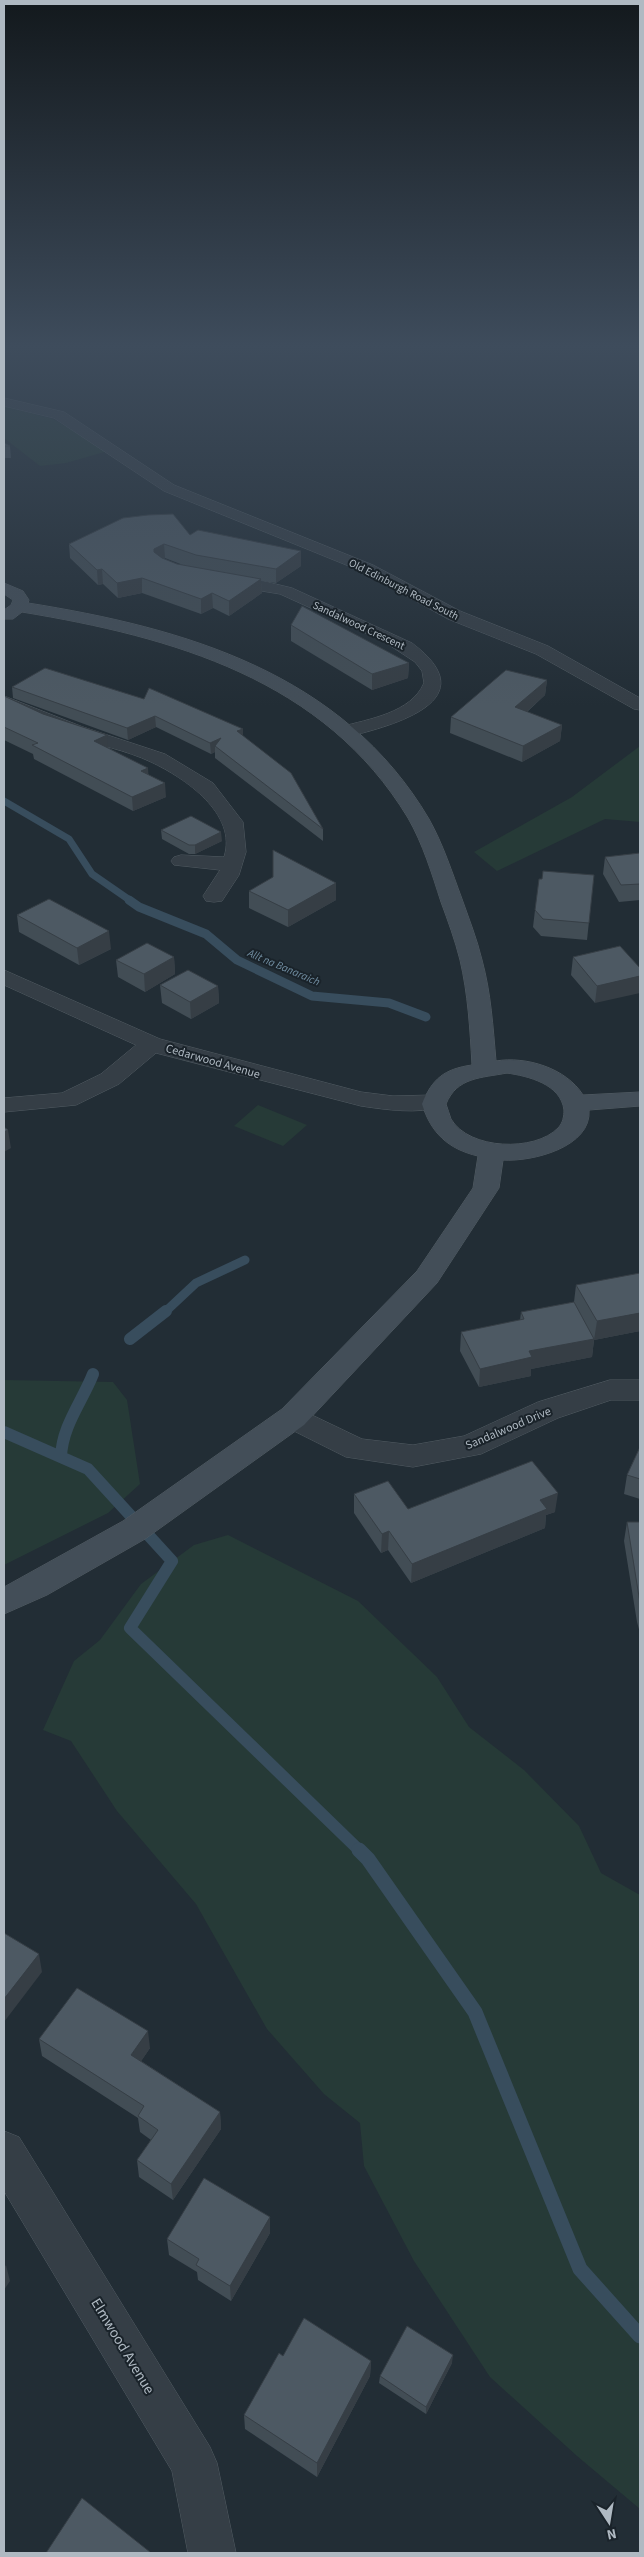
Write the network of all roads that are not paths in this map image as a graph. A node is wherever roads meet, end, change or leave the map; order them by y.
1 (138, 467) edge
2 (212, 580) edge
3 (4, 588) edge
4 (11, 611) edge
5 (4, 701) edge
6 (640, 705) edge
7 (347, 731) junction
8 (181, 861) dead end
9 (232, 864) junction
10 (214, 896) dead end
11 (4, 977) edge
12 (152, 1044) junction
13 (484, 1067) junction
14 (640, 1099) edge
15 (434, 1102) junction
16 (576, 1103) junction
17 (4, 1106) edge
18 (492, 1151) junction
19 (640, 1390) edge
20 (293, 1417) junction
21 (4, 1601) edge
22 (4, 2152) edge
23 (212, 2553) edge

1 - 6 street, Old Edinburgh Road South
2 - 7 street, Sandalwood Crescent
3 - 4 street
4 - 7 street
5 - 9 street
7 - 13 street
8 - 9 street
9 - 10 street
11 - 12 street, Cedarwood Avenue
12 - 15 street, Cedarwood Avenue
12 - 17 street
13 - 15 street
13 - 16 street
14 - 16 street
15 - 18 street
16 - 18 street
18 - 20 street
19 - 20 street, Sandalwood Drive
20 - 21 street
22 - 23 street, Elmwood Avenue

